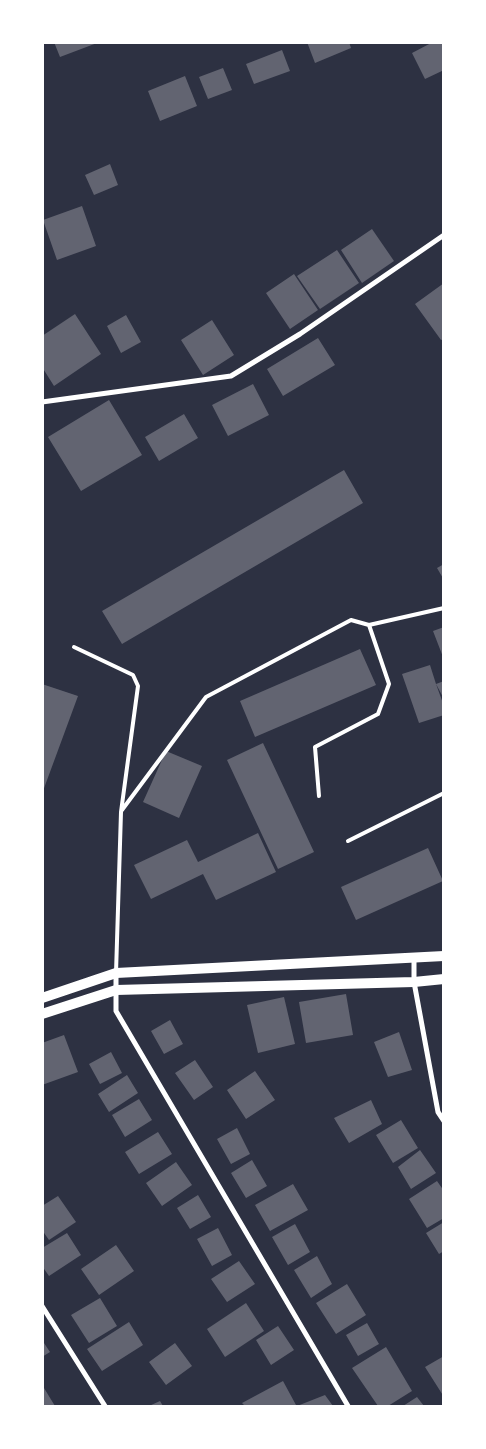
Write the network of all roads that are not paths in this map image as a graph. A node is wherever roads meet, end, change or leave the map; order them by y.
1 (444, 235) edge
2 (42, 402) edge
3 (444, 608) edge
4 (369, 625) junction
5 (74, 647) dead end
6 (444, 793) edge
7 (319, 796) dead end
8 (121, 812) junction
9 (348, 841) dead end
10 (444, 956) edge
11 (414, 959) junction
12 (116, 974) junction
13 (444, 979) edge
14 (414, 982) junction
15 (116, 990) junction
16 (42, 998) edge
17 (42, 1014) edge
18 (444, 1121) edge
19 (42, 1306) edge
20 (105, 1406) edge
21 (348, 1406) edge

1 - 2 street
3 - 4 lane
4 - 7 lane
4 - 8 lane
5 - 8 lane
6 - 9 lane
8 - 12 lane
10 - 11 main road
11 - 12 main road
11 - 14 street
12 - 15 street
12 - 16 main road
13 - 14 main road
14 - 15 main road
14 - 18 street
15 - 17 main road
15 - 21 street
19 - 20 street

